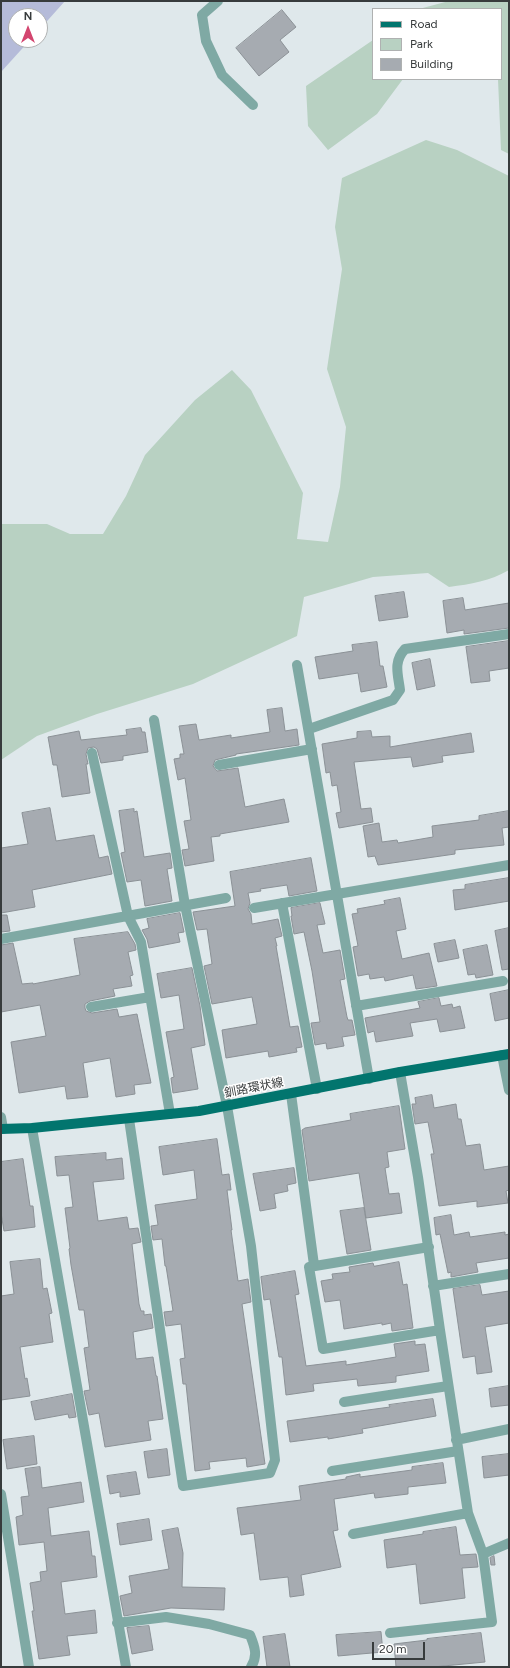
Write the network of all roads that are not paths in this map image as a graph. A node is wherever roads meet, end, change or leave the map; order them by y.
1 (218, 1) edge
2 (253, 105) dead end
3 (509, 634) edge
4 (297, 665) dead end
5 (154, 720) dead end
6 (309, 729) junction
7 (312, 749) junction
8 (92, 753) dead end
9 (219, 765) dead end
10 (509, 865) edge
11 (336, 894) junction
12 (226, 898) dead end
13 (282, 903) junction
14 (185, 905) junction
15 (254, 908) dead end
16 (128, 916) junction
17 (1, 939) edge
18 (503, 981) dead end
19 (150, 997) junction
20 (356, 1006) junction
21 (91, 1007) dead end
22 (506, 1054) edge
23 (400, 1072) junction
24 (369, 1079) junction
25 (318, 1089) junction
26 (509, 1090) edge
27 (290, 1094) junction
28 (227, 1106) junction
29 (170, 1114) junction
30 (1, 1117) edge
31 (129, 1119) junction
32 (32, 1128) junction
33 (2, 1129) edge
34 (428, 1247) junction
35 (314, 1265) junction
36 (509, 1274) edge
37 (433, 1286) junction
38 (440, 1330) junction
39 (448, 1386) junction
40 (344, 1402) dead end
41 (509, 1429) edge
42 (456, 1440) junction
43 (458, 1451) junction
44 (332, 1471) dead end
45 (1, 1494) edge
46 (468, 1513) junction
47 (353, 1534) dead end
48 (509, 1544) edge
49 (483, 1554) junction
50 (117, 1623) junction
51 (390, 1633) dead end
52 (29, 1667) edge
53 (126, 1667) edge
54 (251, 1667) edge

1 - 2 street
3 - 6 street
4 - 6 street
5 - 14 street
6 - 7 street
7 - 9 street
7 - 11 street
8 - 16 street
10 - 11 street
11 - 13 street
11 - 20 street
12 - 14 street
13 - 15 street
13 - 25 street
14 - 16 street
14 - 28 street
16 - 17 street
16 - 19 street
18 - 20 street
19 - 21 street
19 - 29 street
20 - 24 street
22 - 23 main road, 釧路環状線
22 - 26 street
23 - 24 main road, 釧路環状線
23 - 34 street
24 - 25 main road, 釧路環状線
25 - 27 main road, 釧路環状線
27 - 28 main road, 釧路環状線
27 - 35 street
28 - 29 main road, 釧路環状線
28 - 31 street
29 - 31 main road, 釧路環状線
30 - 33 street
31 - 32 main road, 釧路環状線
32 - 33 main road, 釧路環状線
32 - 50 street
34 - 35 street
34 - 37 street
35 - 38 street
36 - 37 street
37 - 38 street
38 - 39 street
39 - 40 street
39 - 42 street
41 - 42 street
42 - 43 street
43 - 44 street
43 - 46 street
45 - 52 street
46 - 47 street
46 - 49 street
48 - 49 street
49 - 51 street
50 - 53 street
50 - 54 street

